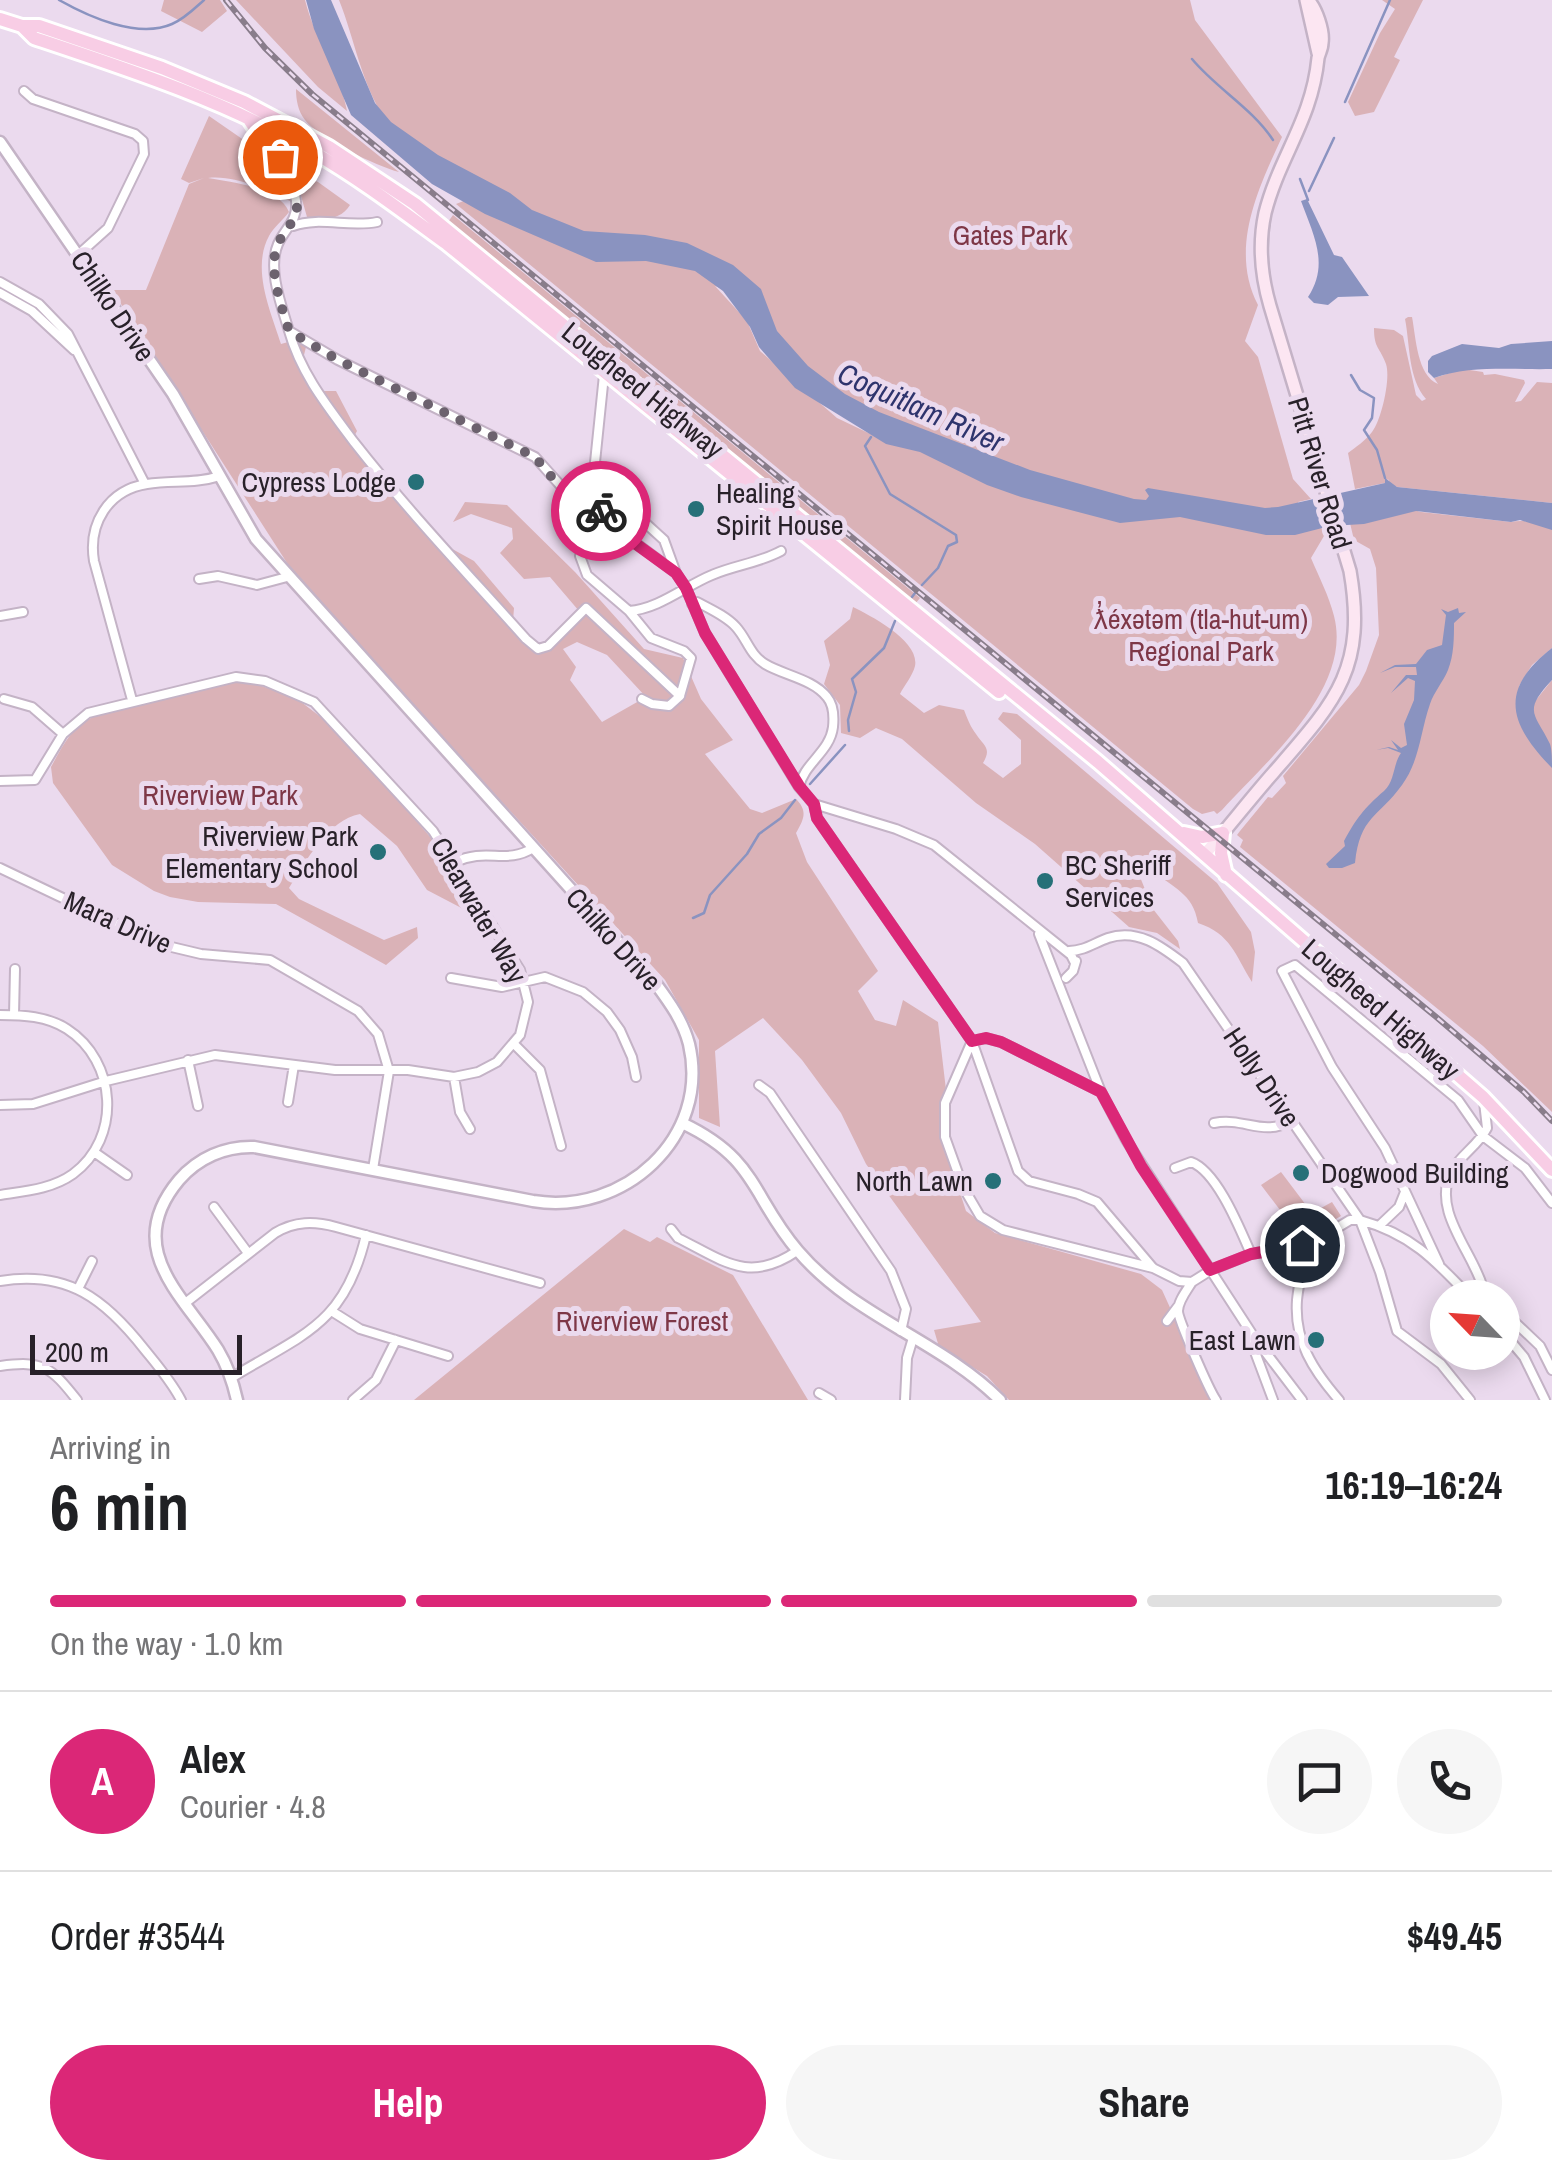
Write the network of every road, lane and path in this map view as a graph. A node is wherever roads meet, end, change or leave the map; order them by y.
1 (1307, 0) edge
2 (0, 18) edge
3 (22, 26) junction
4 (24, 91) dead end
5 (244, 116) junction
6 (285, 130) junction
7 (153, 136) dead end
8 (142, 140) junction
9 (0, 142) edge
10 (314, 152) junction
11 (285, 172) junction
12 (377, 222) dead end
13 (291, 226) junction
14 (78, 255) junction
15 (0, 282) edge
16 (0, 293) edge
17 (289, 331) junction
18 (78, 353) junction
19 (604, 375) junction
20 (220, 476) junction
21 (146, 484) junction
22 (592, 501) junction
23 (636, 517) junction
24 (625, 536) junction
25 (668, 550) junction
26 (781, 551) dead end
27 (580, 556) dead end
28 (658, 561) junction
29 (676, 573) junction
30 (287, 577) junction
31 (199, 579) dead end
32 (686, 588) junction
33 (692, 604) junction
34 (630, 611) junction
35 (22, 612) dead end
36 (0, 616) edge
37 (560, 634) junction
38 (569, 645) dead end
39 (680, 696) junction
40 (4, 698) dead end
41 (642, 699) dead end
42 (132, 700) junction
43 (63, 734) junction
44 (0, 780) edge
45 (799, 786) junction
46 (814, 804) junction
47 (1180, 831) junction
48 (1223, 833) junction
49 (532, 848) junction
50 (1204, 856) junction
51 (456, 862) junction
52 (0, 868) edge
53 (1226, 875) junction
54 (1037, 930) junction
55 (1063, 950) junction
56 (1082, 951) junction
57 (1051, 962) junction
58 (1076, 963) junction
59 (14, 969) dead end
60 (1054, 973) junction
61 (451, 978) dead end
62 (1066, 978) junction
63 (524, 981) junction
64 (1069, 1008) junction
65 (14, 1015) junction
66 (0, 1016) edge
67 (972, 1041) junction
68 (514, 1044) junction
69 (188, 1060) junction
70 (294, 1065) junction
71 (389, 1071) junction
72 (454, 1077) junction
73 (636, 1077) dead end
74 (106, 1081) junction
75 (758, 1085) dead end
76 (1101, 1092) junction
77 (1482, 1097) junction
78 (288, 1102) dead end
79 (0, 1105) edge
80 (198, 1106) dead end
81 (1291, 1120) junction
82 (682, 1123) junction
83 (1214, 1123) dead end
84 (470, 1129) dead end
85 (1483, 1136) junction
86 (561, 1146) dead end
87 (94, 1152) junction
88 (1175, 1168) dead end
89 (372, 1169) junction
90 (1552, 1170) edge
91 (127, 1175) dead end
92 (1405, 1192) junction
93 (0, 1195) edge
94 (1552, 1203) edge
95 (214, 1207) dead end
96 (1360, 1220) junction
97 (1379, 1226) junction
98 (672, 1229) dead end
99 (366, 1235) junction
100 (1302, 1245) junction
101 (798, 1251) junction
102 (248, 1254) junction
103 (1251, 1254) junction
104 (92, 1261) dead end
105 (1439, 1264) junction
106 (1153, 1268) junction
107 (1210, 1270) junction
108 (1455, 1280) edge
109 (1480, 1280) edge
110 (0, 1281) edge
111 (1192, 1282) junction
112 (540, 1284) dead end
113 (78, 1288) junction
114 (183, 1304) junction
115 (1178, 1305) junction
116 (332, 1312) junction
117 (1167, 1321) dead end
118 (1520, 1327) edge
119 (902, 1332) junction
120 (1254, 1337) junction
121 (913, 1338) junction
122 (396, 1340) junction
123 (1520, 1352) edge
124 (448, 1356) dead end
125 (0, 1366) edge
126 (1552, 1370) edge
127 (231, 1378) junction
128 (819, 1393) dead end
129 (78, 1400) edge
130 (180, 1400) edge
131 (237, 1400) edge
132 (353, 1400) edge
133 (831, 1400) edge
134 (905, 1400) edge
135 (1000, 1400) edge
136 (1216, 1400) edge
137 (1273, 1400) edge
138 (1302, 1400) edge
139 (1338, 1400) edge
140 (1470, 1400) edge
141 (1545, 1400) edge

1 - 48 main road, Pitt River Road
2 - 3 main road, Lougheed Highway
3 - 5 main road, Lougheed Highway
3 - 6 main road, Lougheed Highway
4 - 8 street
5 - 6 main road, Lougheed Highway
5 - 11 main road
6 - 10 main road, Lougheed Highway
6 - 11 street
6 - 47 main road, Lougheed Highway
7 - 8 street
8 - 14 street
9 - 14 street, Chilko Drive
10 - 11 main road
10 - 19 main road, Lougheed Highway
11 - 13 street
12 - 13 street
13 - 17 street
14 - 20 street, Chilko Drive
15 - 18 street
16 - 18 street
17 - 22 street
17 - 37 street
18 - 21 street
19 - 22 street
19 - 50 main road, Lougheed Highway
20 - 21 street
20 - 30 street, Chilko Drive
21 - 42 street
22 - 23 street
22 - 24 street
23 - 24 street
23 - 25 street
24 - 28 street
25 - 28 street
25 - 29 street
26 - 32 street
27 - 34 street
28 - 29 street
29 - 32 street
30 - 31 street
30 - 49 street, Chilko Drive
32 - 33 street
32 - 34 street
33 - 45 street
33 - 45 street
34 - 39 street
35 - 36 street
37 - 38 street
37 - 39 street
39 - 41 street
40 - 43 street
42 - 43 street, Clearwater Way
42 - 51 street, Clearwater Way
43 - 44 street, Clearwater Way
45 - 46 street
46 - 54 street
46 - 67 street
47 - 48 main road
47 - 50 main road, Lougheed Highway
48 - 50 main road, Pitt River Road
48 - 53 main road
49 - 51 street
49 - 82 street, Chilko Drive
50 - 53 main road, Lougheed Highway
51 - 63 street, Clearwater Way
52 - 71 street, Mara Drive
53 - 77 main road, Lougheed Highway
54 - 55 street
54 - 57 street
55 - 56 street, Holly Drive
55 - 57 street
55 - 58 street
56 - 58 street
56 - 81 street, Holly Drive
57 - 60 street
58 - 62 street
59 - 65 street
60 - 62 street
60 - 64 street
61 - 63 street
62 - 64 street
63 - 68 street, Clearwater Way
63 - 73 street
64 - 76 street
65 - 66 street
65 - 74 street
67 - 76 street
67 - 106 street
67 - 106 street
68 - 72 street
68 - 86 street
69 - 70 street
69 - 74 street
69 - 80 street
70 - 71 street
70 - 78 street
71 - 72 street
71 - 89 street
72 - 84 street
74 - 79 street
74 - 87 street
75 - 119 street
76 - 107 street
77 - 85 street
77 - 90 main road, Lougheed Highway
81 - 83 street
81 - 96 street, Holly Drive
82 - 89 street, Chilko Drive
82 - 101 street
85 - 92 street
85 - 94 street
85 - 109 street
87 - 91 street
87 - 93 street
88 - 103 street
89 - 114 street, Chilko Drive
92 - 97 street
92 - 105 street
95 - 102 street
96 - 97 street
96 - 100 street
96 - 140 street, Holly Drive
97 - 105 street
98 - 101 street
99 - 102 street
99 - 112 street
99 - 116 street
100 - 103 street
100 - 139 street
101 - 119 street
102 - 114 street
103 - 107 street
104 - 113 street
105 - 108 street
106 - 111 street
107 - 111 street
107 - 120 street
110 - 113 street
111 - 115 street
113 - 130 street
114 - 127 street, Chilko Drive
115 - 117 street
115 - 136 street
116 - 122 street
116 - 127 street
118 - 126 street
119 - 121 street
120 - 137 street
120 - 138 street
121 - 134 street
121 - 135 street
122 - 124 street
122 - 132 street
123 - 141 street
125 - 129 street
127 - 131 street, Chilko Drive
128 - 133 street

